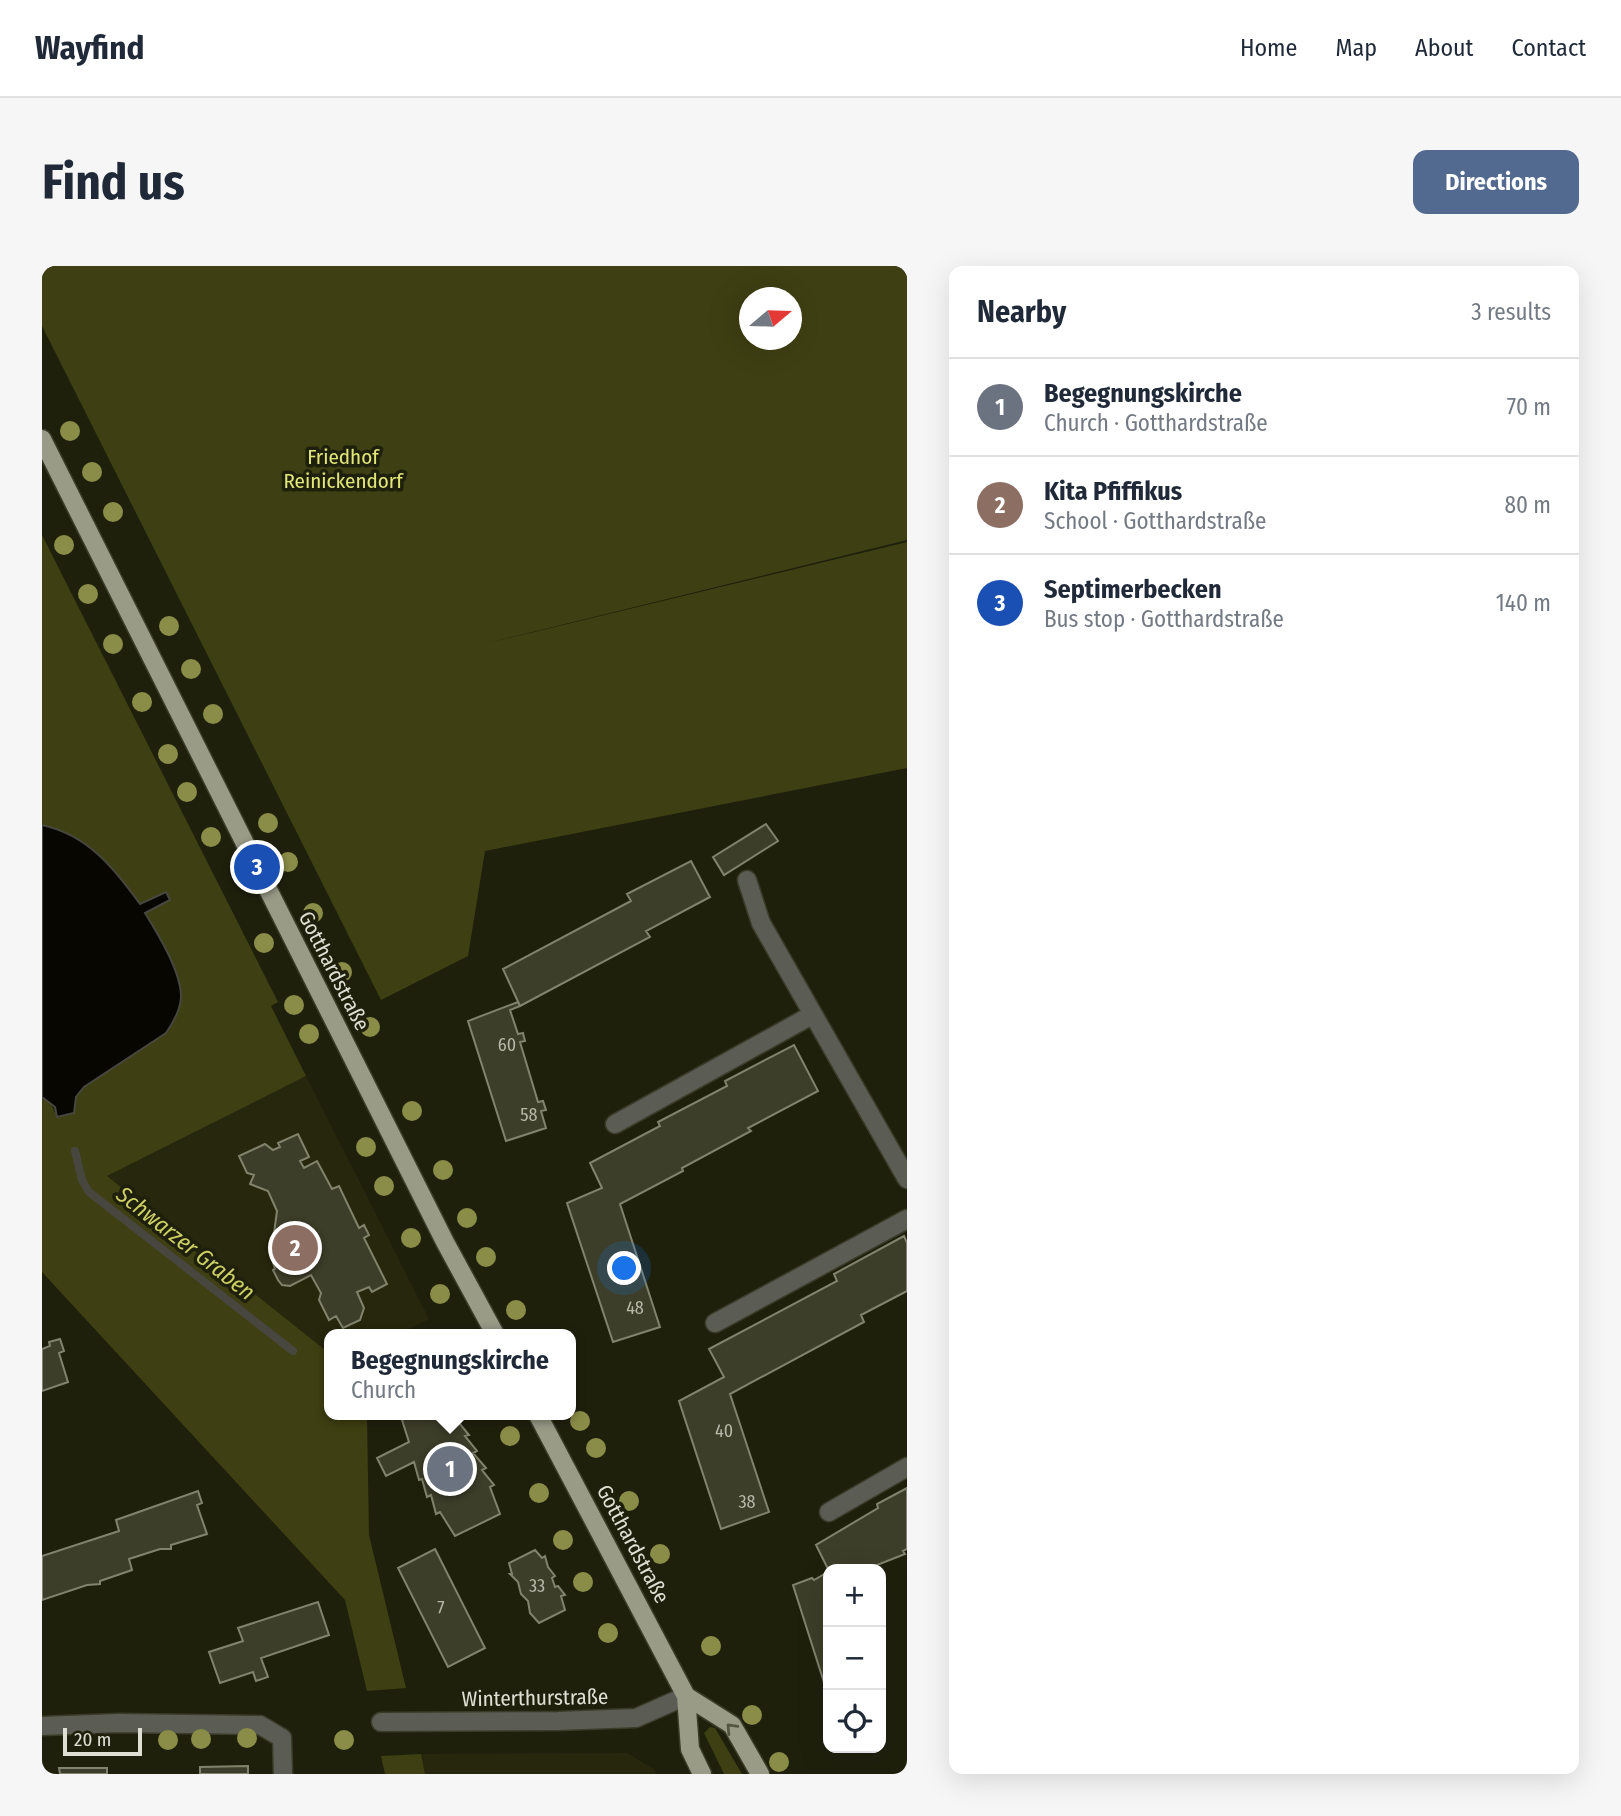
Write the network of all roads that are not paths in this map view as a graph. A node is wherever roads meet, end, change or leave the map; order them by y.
1 (42, 439) edge
2 (747, 880) dead end
3 (812, 1015) junction
4 (615, 1124) dead end
5 (907, 1179) edge
6 (907, 1219) edge
7 (715, 1323) dead end
8 (492, 1329) edge
9 (541, 1420) edge
10 (907, 1467) edge
11 (829, 1512) dead end
12 (686, 1696) junction
13 (381, 1723) dead end
14 (42, 1726) edge
15 (283, 1774) edge
16 (702, 1774) edge
17 (760, 1774) edge

1 - 8 main road, Gotthardstraße
2 - 3 street
3 - 4 street
3 - 5 street
6 - 7 street
9 - 12 main road, Gotthardstraße
10 - 11 street
12 - 13 street, Winterthurstraße
12 - 16 main road, Gotthardstraße
17 -> 12 main road, Gotthardstraße
14 - 15 street

